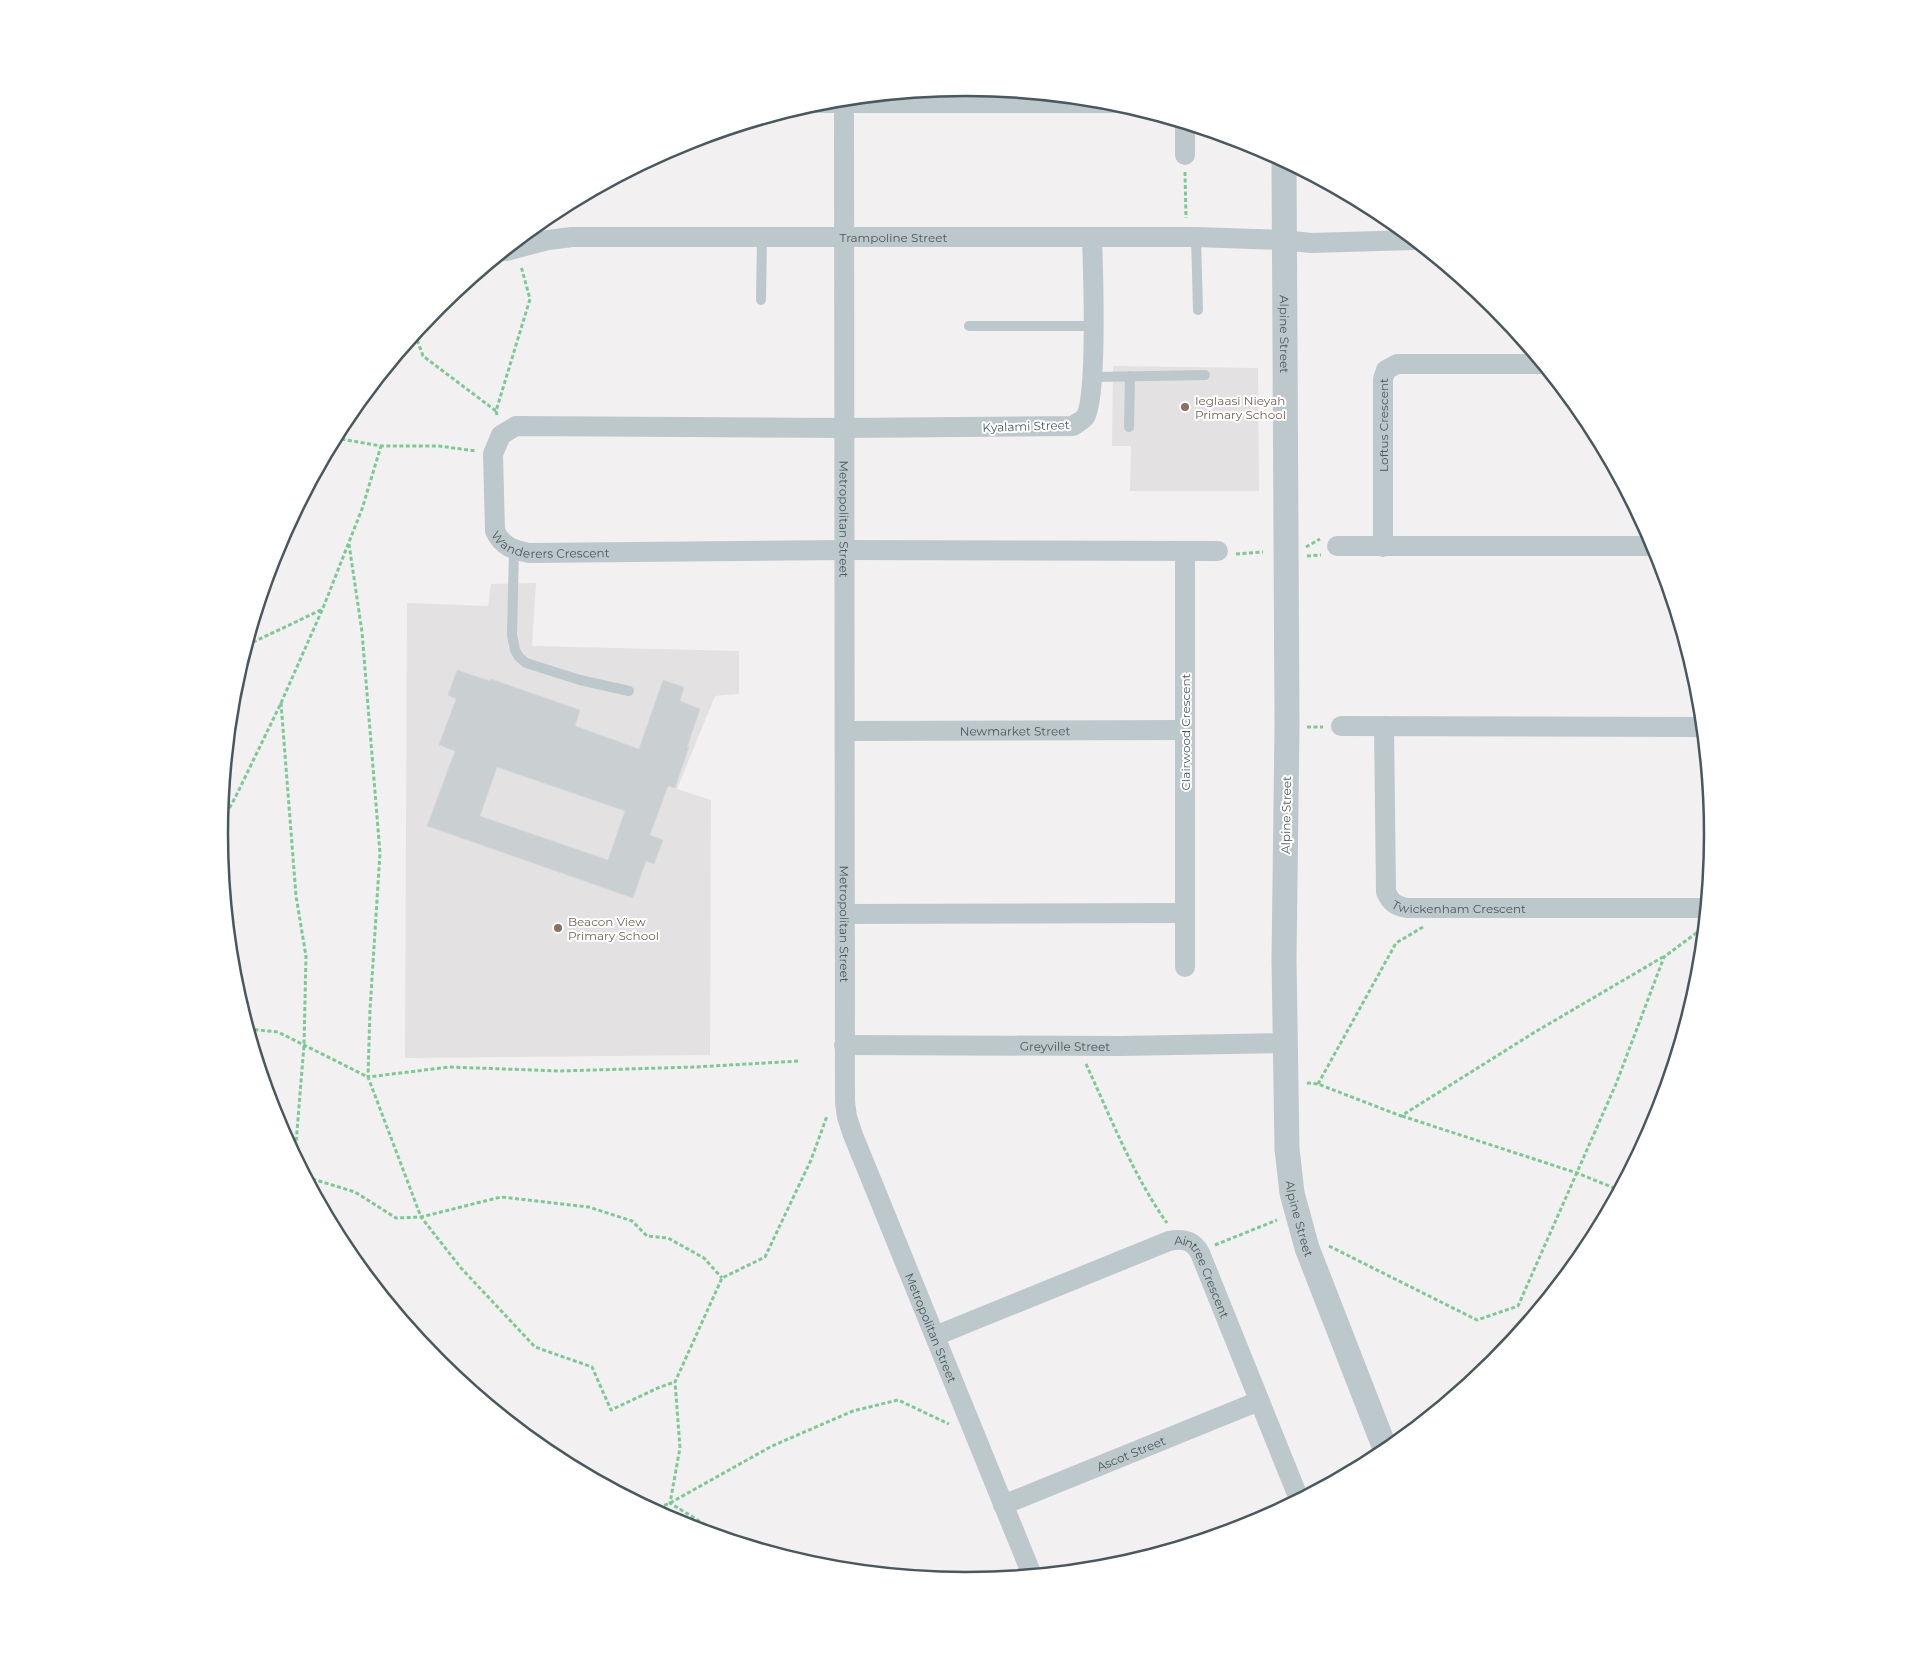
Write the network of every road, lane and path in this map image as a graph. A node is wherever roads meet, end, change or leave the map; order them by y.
1 (886, 101) edge
2 (1058, 103) edge
3 (844, 107) edge
4 (1186, 130) edge
5 (1185, 163) joint
6 (1284, 168) edge
7 (1186, 220) dead end
8 (762, 237) junction
9 (843, 237) junction
10 (1196, 237) junction
11 (1092, 238) junction
12 (1283, 240) junction
13 (1403, 240) edge
14 (520, 247) edge
15 (512, 253) edge
16 (761, 300) dead end
17 (1198, 310) dead end
18 (969, 326) dead end
19 (1093, 326) junction
20 (418, 341) edge
21 (1534, 364) edge
22 (1205, 375) dead end
23 (1130, 376) junction
24 (1092, 377) junction
25 (1129, 426) dead end
26 (845, 428) junction
27 (343, 439) edge
28 (382, 446) junction
29 (493, 454) junction
30 (349, 544) junction
31 (1337, 546) dead end
32 (1645, 546) edge
33 (1383, 547) junction
34 (514, 550) junction
35 (845, 550) junction
36 (1184, 551) junction
37 (1224, 552) joint
38 (1263, 552) dead end
39 (323, 608) junction
40 (253, 642) edge
41 (629, 691) dead end
42 (281, 703) junction
43 (1341, 726) dead end
44 (1384, 726) junction
45 (1696, 727) edge
46 (1185, 730) junction
47 (845, 732) junction
48 (229, 810) edge
49 (1456, 908) junction
50 (1700, 908) edge
51 (1185, 913) junction
52 (845, 914) junction
53 (1698, 932) edge
54 (1664, 957) junction
55 (1185, 967) dead end
56 (254, 1030) edge
57 (1285, 1043) junction
58 (304, 1045) junction
59 (844, 1045) junction
60 (1084, 1059) dead end
61 (800, 1061) dead end
62 (368, 1077) junction
63 (1304, 1082) dead end
64 (1318, 1084) junction
65 (830, 1107) dead end
66 (1401, 1116) junction
67 (296, 1143) edge
68 (1577, 1173) junction
69 (314, 1179) edge
70 (1614, 1188) edge
71 (420, 1217) junction
72 (1277, 1220) dead end
73 (1172, 1231) dead end
74 (1326, 1244) dead end
75 (1207, 1248) dead end
76 (722, 1278) junction
77 (935, 1336) junction
78 (675, 1382) junction
79 (1259, 1400) junction
80 (975, 1436) junction
81 (1383, 1443) edge
82 (1297, 1495) edge
83 (670, 1503) junction
84 (1003, 1505) junction
85 (660, 1507) edge
86 (707, 1526) edge
87 (1030, 1569) edge

1 - 2 street
3 - 9 street, Metropolitan Street
4 - 5 street
5 - 7 path
6 - 12 street, Alpine Street
8 - 9 street, Trampoline Street
8 - 14 street, Trampoline Street
8 - 16 lane
9 - 11 street, Trampoline Street
9 - 26 street, Metropolitan Street
10 - 11 street, Trampoline Street
10 - 12 street, Trampoline Street
10 - 17 lane
11 - 19 street, Kyalami Street
12 - 13 street, Trampoline Street
12 - 57 street, Alpine Street
15 - 20 path
18 - 19 lane
19 - 24 street, Kyalami Street
21 - 33 street, Loftus Crescent
22 - 23 lane
23 - 24 lane
23 - 25 lane
24 - 26 street, Kyalami Street
26 - 29 street
26 - 35 street, Metropolitan Street
27 - 28 path
28 - 29 path
28 - 30 path
29 - 34 street, Wanderers Crescent
30 - 39 path
30 - 62 path
31 - 33 street
32 - 33 street
34 - 35 street, Wanderers Crescent
34 - 41 lane
35 - 36 street
35 - 47 street, Metropolitan Street
36 - 37 street
36 - 46 street, Clairwood Crescent
37 - 38 path
39 - 40 path
39 - 42 path
42 - 48 path
42 - 58 path
43 - 44 street
44 - 45 street
44 - 49 street, Twickenham Crescent
46 - 47 street, Newmarket Street
46 - 51 street, Clairwood Crescent
47 - 52 street, Metropolitan Street
49 - 50 street, Twickenham Crescent
49 - 64 path
51 - 52 street
51 - 55 street, Clairwood Crescent
52 - 59 street, Metropolitan Street
53 - 54 path
54 - 66 path
54 - 68 path
56 - 58 path
57 - 59 street, Greyville Street
57 - 81 street, Alpine Street
58 - 62 path
58 - 67 path
59 - 77 street, Metropolitan Street
60 - 73 path
61 - 62 path
62 - 71 path
63 - 64 path
64 - 66 path
65 - 76 path
66 - 68 path
68 - 70 path
68 - 74 path
69 - 71 path
71 - 76 path
71 - 78 path
72 - 75 path
76 - 78 path
77 - 79 street, Aintree Crescent
77 - 80 street, Metropolitan Street
78 - 83 path
79 - 82 street, Aintree Crescent
79 - 84 street, Ascot Street
80 - 83 path
80 - 84 street, Metropolitan Street
83 - 85 path
83 - 86 path
84 - 87 street, Metropolitan Street

